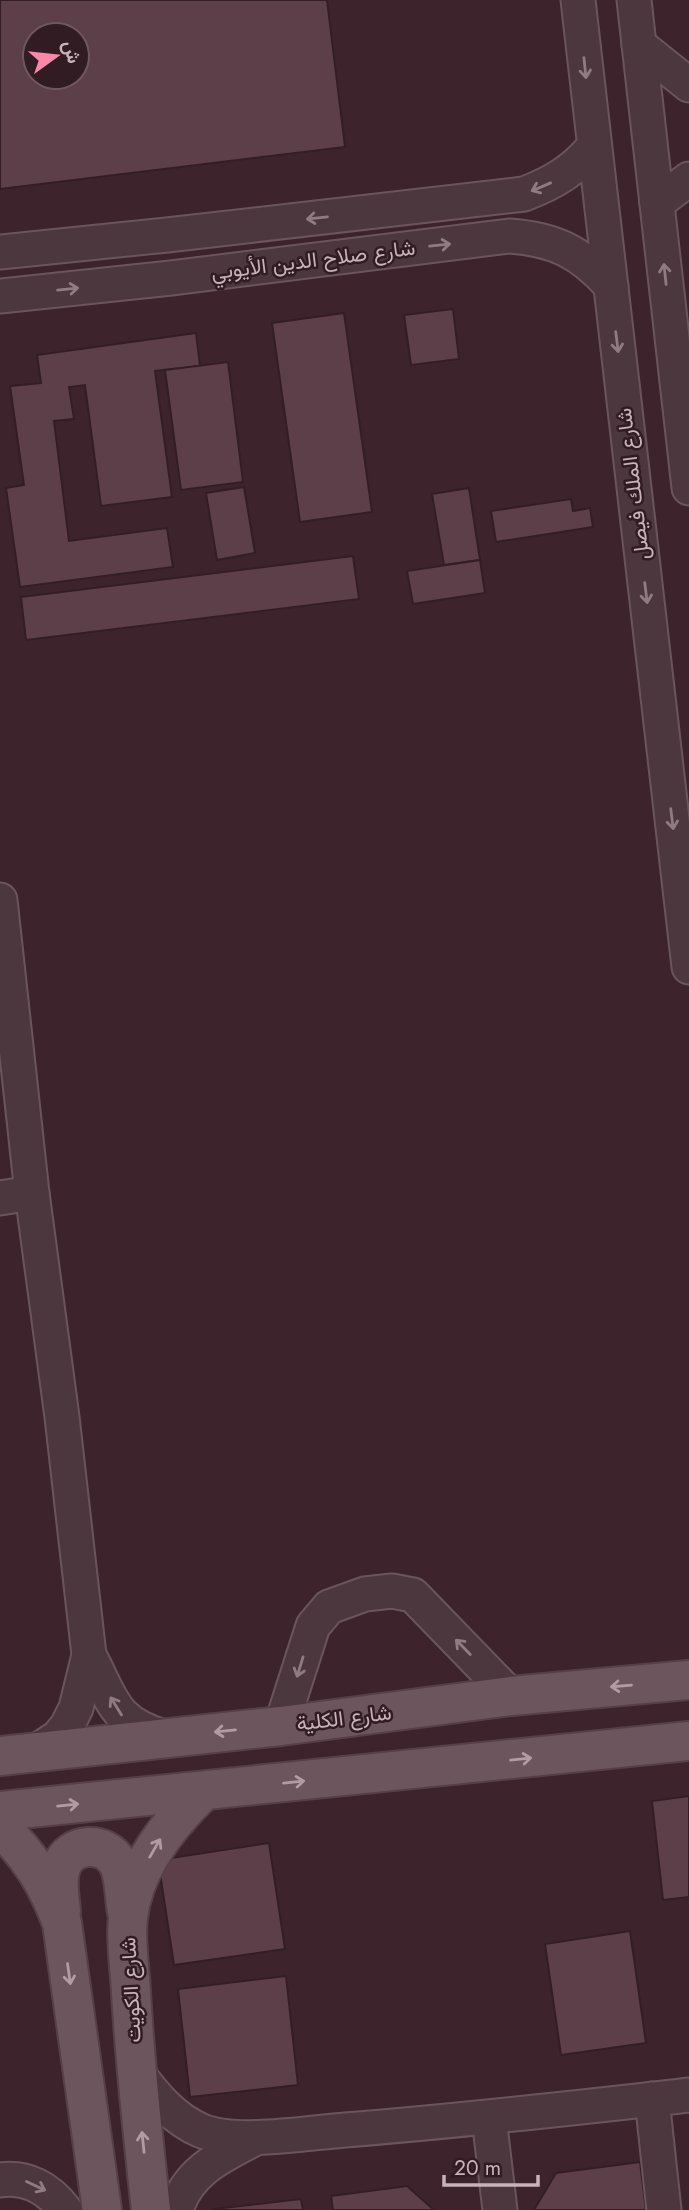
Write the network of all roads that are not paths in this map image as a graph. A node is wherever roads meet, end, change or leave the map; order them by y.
1 (578, 0) edge
2 (634, 0) edge
3 (639, 45) junction
4 (689, 85) edge
5 (594, 146) junction
6 (689, 180) edge
7 (657, 203) junction
8 (167, 235) junction
9 (0, 252) edge
10 (171, 278) junction
11 (611, 286) junction
12 (0, 296) edge
13 (689, 488) edge
14 (0, 900) edge
15 (689, 967) edge
16 (32, 1193) junction
17 (0, 1198) edge
18 (89, 1655) junction
19 (689, 1680) edge
20 (511, 1696) junction
21 (281, 1726) junction
22 (163, 1737) junction
23 (689, 1741) edge
24 (17, 1754) edge
25 (202, 1792) junction
26 (0, 1811) edge
27 (0, 1828) edge
28 (127, 1918) junction
29 (62, 1923) junction
30 (135, 2071) junction
31 (689, 2095) edge
32 (652, 2099) junction
33 (489, 2118) junction
34 (258, 2137) junction
35 (0, 2180) edge
36 (65, 2210) edge
37 (102, 2210) edge
38 (151, 2210) edge
39 (176, 2210) edge
40 (500, 2210) edge
41 (664, 2210) edge

1 -> 5 street, شارع الملك فيصل
2 - 3 street
3 - 4 street
3 - 7 street
5 -> 8 street, شارع صلاح الدين الأيوبي
5 - 11 street, شارع الملك فيصل
6 - 7 street
13 -> 7 street
8 - 9 street, شارع صلاح الدين الأيوبي
8 - 10 street
10 -> 11 street, شارع صلاح الدين الأيوبي
12 -> 10 street, شارع صلاح الدين الأيوبي
11 -> 15 street, شارع الملك فيصل
14 - 16 street
16 - 17 street
16 - 18 street
22 -> 18 street
18 - 24 street
19 -> 20 main road, شارع الكلية
20 - 21 main road, شارع الكلية
20 -> 21 street
21 -> 22 main road, شارع الكلية
22 - 24 main road, شارع الكلية
25 -> 23 main road
26 -> 25 main road
28 -> 25 main road, شارع الكويت
27 - 29 main road
28 - 29 main road
28 - 30 main road, شارع الكويت
29 -> 37 main road
30 - 34 street
38 -> 30 main road, شارع الكويت
31 - 32 street
32 - 33 street
32 - 41 street
33 - 34 street
33 - 40 street
34 - 39 street
35 -> 36 street

